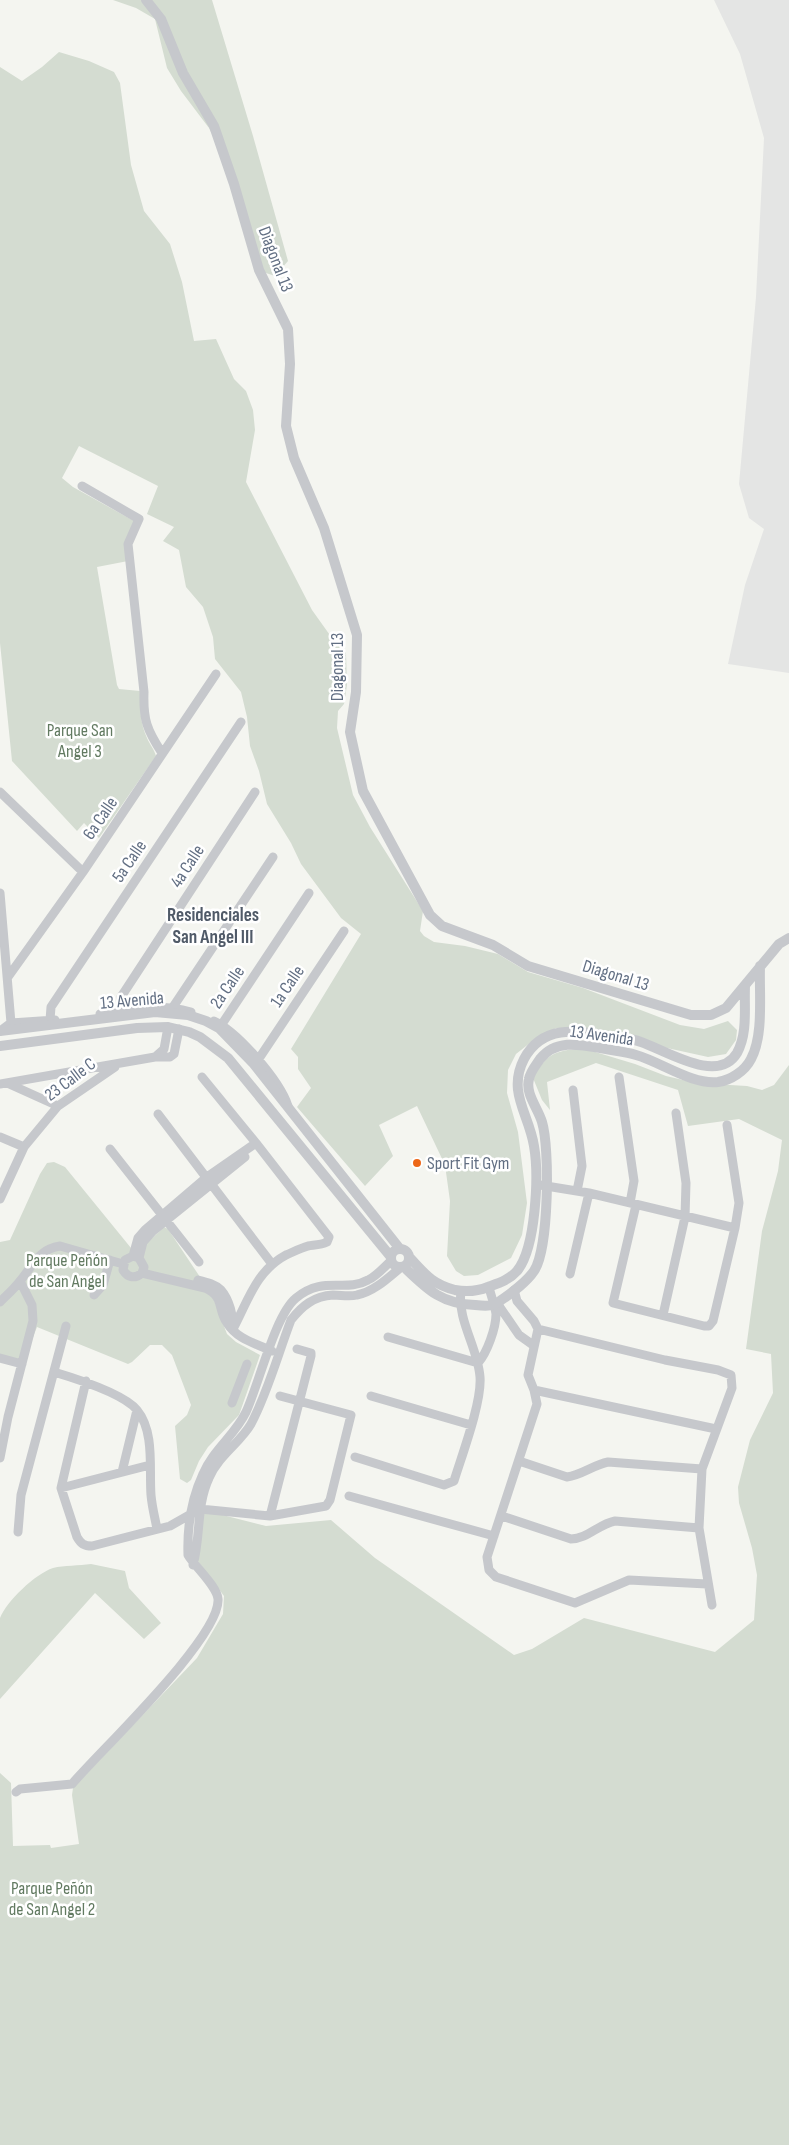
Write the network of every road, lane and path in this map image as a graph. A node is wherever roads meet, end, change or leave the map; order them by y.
1 (146, 0) edge
2 (82, 486) dead end
3 (216, 674) dead end
4 (241, 722) dead end
5 (162, 753) junction
6 (0, 792) edge
7 (255, 792) dead end
8 (273, 858) dead end
9 (83, 872) junction
10 (0, 893) edge
11 (309, 893) dead end
12 (344, 931) dead end
13 (789, 938) edge
14 (760, 966) junction
15 (8, 977) junction
16 (745, 986) junction
17 (172, 1007) junction
18 (120, 1011) junction
19 (11, 1023) junction
20 (50, 1023) junction
21 (222, 1024) junction
22 (168, 1027) junction
23 (179, 1029) junction
24 (0, 1031) edge
25 (52, 1040) junction
26 (0, 1046) edge
27 (155, 1057) junction
28 (258, 1060) junction
29 (118, 1064) junction
30 (202, 1077) dead end
31 (619, 1077) dead end
32 (3, 1084) edge
33 (573, 1090) dead end
34 (58, 1106) junction
35 (288, 1108) junction
36 (676, 1113) dead end
37 (158, 1114) dead end
38 (727, 1125) dead end
39 (0, 1137) edge
40 (257, 1145) junction
41 (24, 1147) junction
42 (110, 1149) dead end
43 (209, 1180) junction
44 (535, 1184) junction
45 (546, 1185) junction
46 (577, 1191) junction
47 (589, 1193) junction
48 (1, 1195) edge
49 (633, 1204) junction
50 (545, 1208) junction
51 (534, 1209) junction
52 (165, 1217) junction
53 (685, 1217) junction
54 (735, 1228) junction
55 (400, 1249) junction
56 (136, 1257) junction
57 (391, 1259) junction
58 (110, 1260) junction
59 (199, 1262) dead end
60 (123, 1264) junction
61 (272, 1264) junction
62 (405, 1264) junction
63 (143, 1270) junction
64 (570, 1274) dead end
65 (20, 1281) junction
66 (489, 1287) junction
67 (514, 1290) junction
68 (461, 1291) junction
69 (94, 1295) dead end
70 (0, 1302) edge
71 (495, 1304) junction
72 (459, 1305) junction
73 (663, 1315) junction
74 (66, 1326) dead end
75 (233, 1329) junction
76 (538, 1329) junction
77 (388, 1337) dead end
78 (533, 1345) junction
79 (297, 1349) dead end
80 (269, 1350) junction
81 (278, 1354) junction
82 (0, 1358) edge
83 (478, 1363) junction
84 (22, 1364) junction
85 (247, 1364) dead end
86 (54, 1372) junction
87 (86, 1381) junction
88 (534, 1390) junction
89 (236, 1391) junction
90 (280, 1396) dead end
91 (371, 1396) dead end
92 (300, 1400) junction
93 (256, 1401) junction
94 (232, 1403) dead end
95 (137, 1410) junction
96 (4, 1416) edge
97 (471, 1425) junction
98 (716, 1429) junction
99 (355, 1457) dead end
100 (0, 1458) edge
101 (519, 1460) junction
102 (150, 1465) junction
103 (702, 1469) junction
104 (122, 1472) junction
105 (62, 1488) junction
106 (349, 1496) dead end
107 (200, 1509) junction
108 (189, 1514) junction
109 (270, 1516) junction
110 (502, 1516) junction
111 (699, 1528) junction
112 (157, 1529) junction
113 (18, 1532) dead end
114 (494, 1536) junction
115 (193, 1565) junction
116 (707, 1584) junction
117 (712, 1605) dead end
118 (16, 1792) dead end

1 - 16 street, Diagonal 13
2 - 5 street
3 - 5 street, 6a Calle
4 - 20 street, 5a Calle
5 - 9 street, 6a Calle
6 - 9 street
7 - 18 street, 4a Calle
8 - 17 street
9 - 15 street, 6a Calle
10 - 15 street
11 - 21 street, 2a Calle
12 - 28 street, 1a Calle
13 - 14 street, Diagonal 13
14 - 16 street, Diagonal 13
14 - 45 street, 13 Avenida
15 - 19 street
16 - 44 street, 13 Avenida
17 - 18 street
17 - 21 street
18 - 20 street
19 - 20 street
19 - 24 street
20 - 24 street, 13 Avenida
20 - 25 street
20 - 35 street, 13 Avenida
21 - 28 street
22 - 23 street, 13 Avenida
22 - 25 street, 13 Avenida
22 - 27 street
23 - 27 street
23 - 57 street, 13 Avenida
25 - 26 street, 13 Avenida
27 - 29 street
28 - 35 street
29 - 32 street
29 - 34 street, 23 Calle C
30 - 40 street
31 - 49 street
32 - 34 street
33 - 46 street
34 - 41 street, 23 Calle C
35 - 55 street, 13 Avenida
36 - 53 street
37 - 43 street
38 - 54 street
39 - 41 street
40 - 43 street
40 - 61 street
41 - 48 street, 23 Calle C
42 - 52 street
43 - 52 street
43 - 61 street
44 - 45 street
44 - 51 street, 13 Avenida
45 - 46 street
45 - 50 street, 13 Avenida
46 - 47 street
47 - 49 street
47 - 64 street
49 - 53 street
49 - 73 street
50 - 51 street
50 - 67 street, 13 Avenida
51 - 66 street, 13 Avenida
52 - 56 street
52 - 59 street
53 - 54 street
53 - 73 street
54 - 73 street
55 - 57 street
55 - 62 street
56 - 60 street
56 - 63 street
57 - 62 street
57 - 80 street
58 - 60 street
58 - 65 street
58 - 69 street
60 - 63 street
61 - 75 street
62 - 68 street, 13 Avenida
62 - 72 street
62 - 81 street
63 - 75 street
65 - 70 street
65 - 84 street
66 - 68 street, 13 Avenida
66 - 71 street
67 - 71 street, 13 Avenida
67 - 76 street
68 - 72 street
71 - 72 street
71 - 78 street
71 - 83 street
72 - 83 street
74 - 86 street
75 - 80 street
76 - 78 street
76 - 98 street
77 - 83 street
78 - 88 street
79 - 92 street
80 - 81 street
80 - 93 street
81 - 93 street
82 - 84 street
83 - 97 street
84 - 96 street
85 - 89 street
86 - 87 street
86 - 113 street
87 - 95 street
87 - 105 street
88 - 98 street
88 - 101 street
89 - 93 street
89 - 94 street
90 - 92 street
91 - 97 street
92 - 109 street
92 - 109 street
93 - 107 street
93 - 108 street
95 - 102 street
95 - 104 street
96 - 100 street
97 - 99 street
98 - 103 street
101 - 103 street
101 - 110 street
102 - 104 street
102 - 112 street
103 - 111 street
104 - 105 street
105 - 112 street
106 - 114 street
107 - 108 street
107 - 109 street
107 - 115 street
108 - 112 street
108 - 115 street
110 - 111 street
110 - 114 street
111 - 116 street
114 - 116 street
115 - 118 street
116 - 117 street

